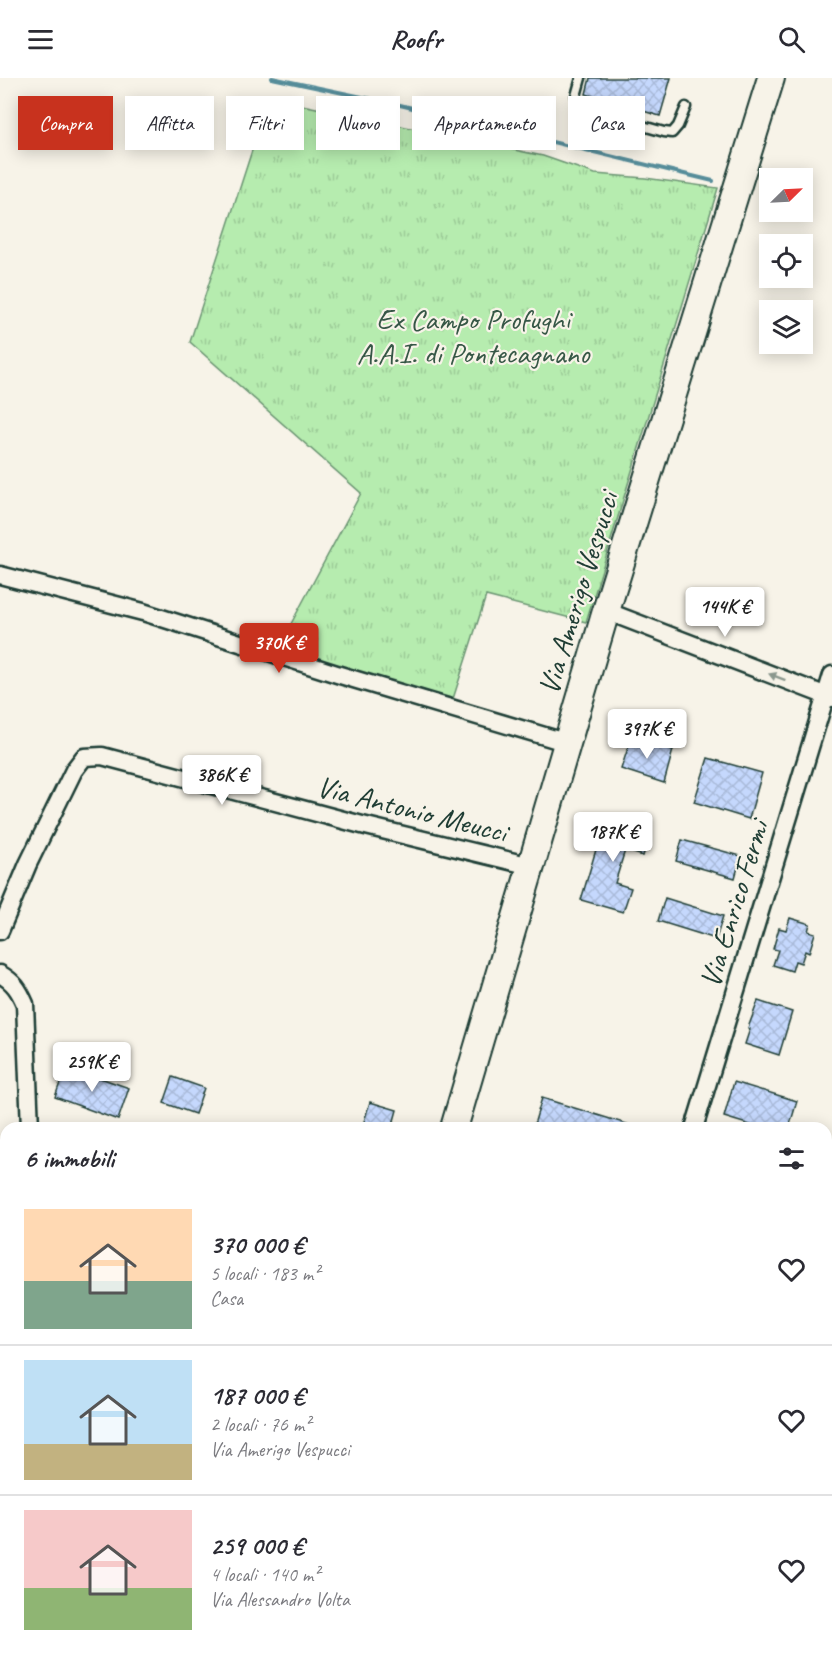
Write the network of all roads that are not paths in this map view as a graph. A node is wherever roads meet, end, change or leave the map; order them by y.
1 (581, 78) edge
2 (771, 78) edge
3 (686, 107) dead end
4 (0, 574) edge
5 (606, 611) junction
6 (832, 675) edge
7 (829, 696) edge
8 (568, 743) junction
9 (531, 866) junction
10 (0, 931) edge
11 (0, 974) edge
12 (30, 1122) edge
13 (456, 1122) edge
14 (696, 1122) edge

1 - 3 lane
2 - 5 main road, Via Amerigo Vespucci
4 - 8 street
7 -> 5 street
5 - 8 main road, Via Amerigo Vespucci
6 - 7 street, Via Enrico Fermi
7 - 14 street, Via Enrico Fermi
8 - 9 main road, Via Amerigo Vespucci
9 - 10 street, Via Antonio Meucci
9 - 13 main road, Via Amerigo Vespucci
11 - 12 street

